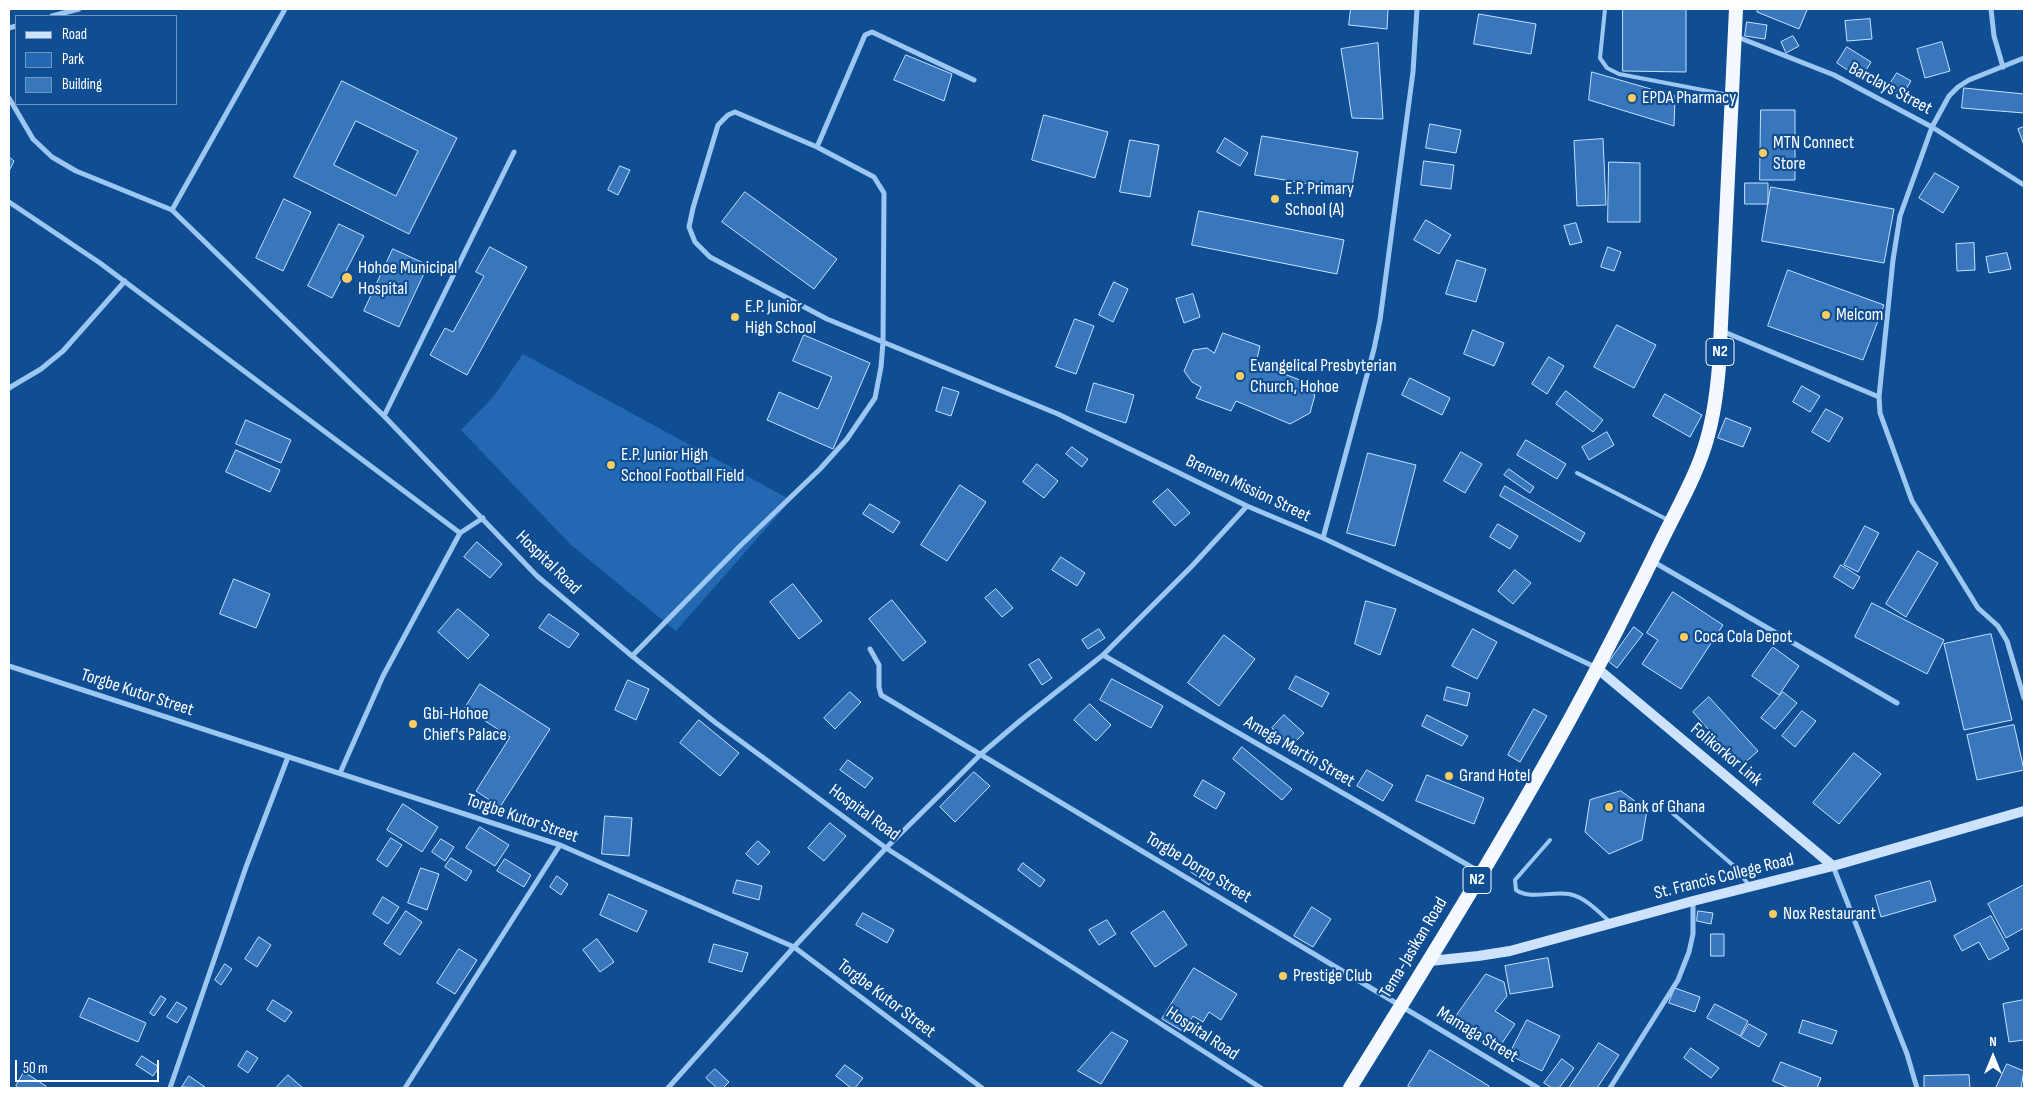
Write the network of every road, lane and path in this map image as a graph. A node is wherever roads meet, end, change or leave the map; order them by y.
1 (79, 9) edge
2 (285, 9) edge
3 (1417, 9) edge
4 (1604, 9) edge
5 (1736, 9) edge
6 (1991, 9) edge
7 (56, 15) edge
8 (1735, 36) junction
9 (2024, 58) edge
10 (2003, 67) junction
11 (974, 80) dead end
12 (1732, 96) junction
13 (9, 98) edge
14 (1932, 127) junction
15 (817, 147) junction
16 (514, 152) dead end
17 (2024, 185) edge
18 (9, 202) edge
19 (172, 210) junction
20 (125, 282) junction
21 (1721, 331) junction
22 (883, 342) junction
23 (9, 388) edge
24 (1879, 397) junction
25 (384, 416) junction
26 (1577, 473) dead end
27 (1247, 506) junction
28 (483, 518) junction
29 (1671, 522) junction
30 (460, 533) junction
31 (1323, 538) junction
32 (1652, 561) junction
33 (870, 649) dead end
34 (1103, 655) junction
35 (632, 656) junction
36 (9, 666) edge
37 (1598, 669) junction
38 (2024, 698) edge
39 (1897, 702) dead end
40 (981, 754) junction
41 (288, 757) junction
42 (340, 773) junction
43 (2024, 811) edge
44 (1670, 812) dead end
45 (1550, 840) dead end
46 (560, 845) junction
47 (886, 848) junction
48 (1834, 866) junction
49 (1481, 872) junction
50 (1751, 887) junction
51 (1693, 901) junction
52 (1612, 923) junction
53 (794, 947) junction
54 (1430, 960) junction
55 (1402, 1005) junction
56 (170, 1088) edge
57 (405, 1088) edge
58 (668, 1088) edge
59 (982, 1088) edge
60 (1261, 1088) edge
61 (1350, 1088) edge
62 (1538, 1088) edge
63 (1610, 1088) edge
64 (1917, 1088) edge

1 - 7 street
2 - 19 street
3 - 31 street
4 - 12 lane
5 - 8 highway, N2
6 - 10 street
8 - 12 highway, N2
8 - 14 street, Barclays Street
9 - 10 street
10 - 14 street
11 - 15 street
12 - 21 highway, N2
13 - 19 street
14 - 17 street, Barclays Street
14 - 24 street
15 - 22 street, Bremen Mission Street
15 - 22 street, Bremen Mission Street
16 - 25 street
18 - 20 street
19 - 25 street, Hospital Road
20 - 23 street
20 - 30 street
21 - 24 street
21 - 29 highway, N2
22 - 27 street, Bremen Mission Street
22 - 35 street, Bremen Mission Street
24 - 38 street
25 - 28 street, Hospital Road
26 - 29 lane
27 - 31 street, Bremen Mission Street
27 - 34 street
28 - 30 street
28 - 35 street, Hospital Road
29 - 32 highway, N2
30 - 42 street
31 - 37 street, Bremen Mission Street
32 - 37 highway, N2
32 - 39 street
33 - 40 street, Torgbe Dorpo Street
34 - 40 street
34 - 49 street, Amega Martin Street
35 - 47 street, Hospital Road
36 - 41 street, Torgbe Kutor Street
37 - 48 main road, Folikorkor Link
37 - 49 highway, Tema-Jasikan Road / N2
40 - 47 street
40 - 55 street, Torgbe Dorpo Street
41 - 42 street, Torgbe Kutor Street
41 - 56 street
42 - 46 street, Torgbe Kutor Street
43 - 48 main road, St. Francis College Road
44 - 50 lane
45 - 52 lane
46 - 53 street, Torgbe Kutor Street
46 - 57 street
47 - 53 street
47 - 60 street, Hospital Road
48 - 50 main road, St. Francis College Road
48 - 64 street
49 - 54 highway, Tema-Jasikan Road / N2
50 - 51 main road, St. Francis College Road
51 - 52 main road, St. Francis College Road
51 - 63 street
52 - 54 main road, St. Francis College Road
53 - 58 street
53 - 59 street, Torgbe Kutor Street
54 - 55 highway, Tema-Jasikan Road / N2
55 - 61 highway, Tema-Jasikan Road / N2
55 - 62 street, Mamaga Street

